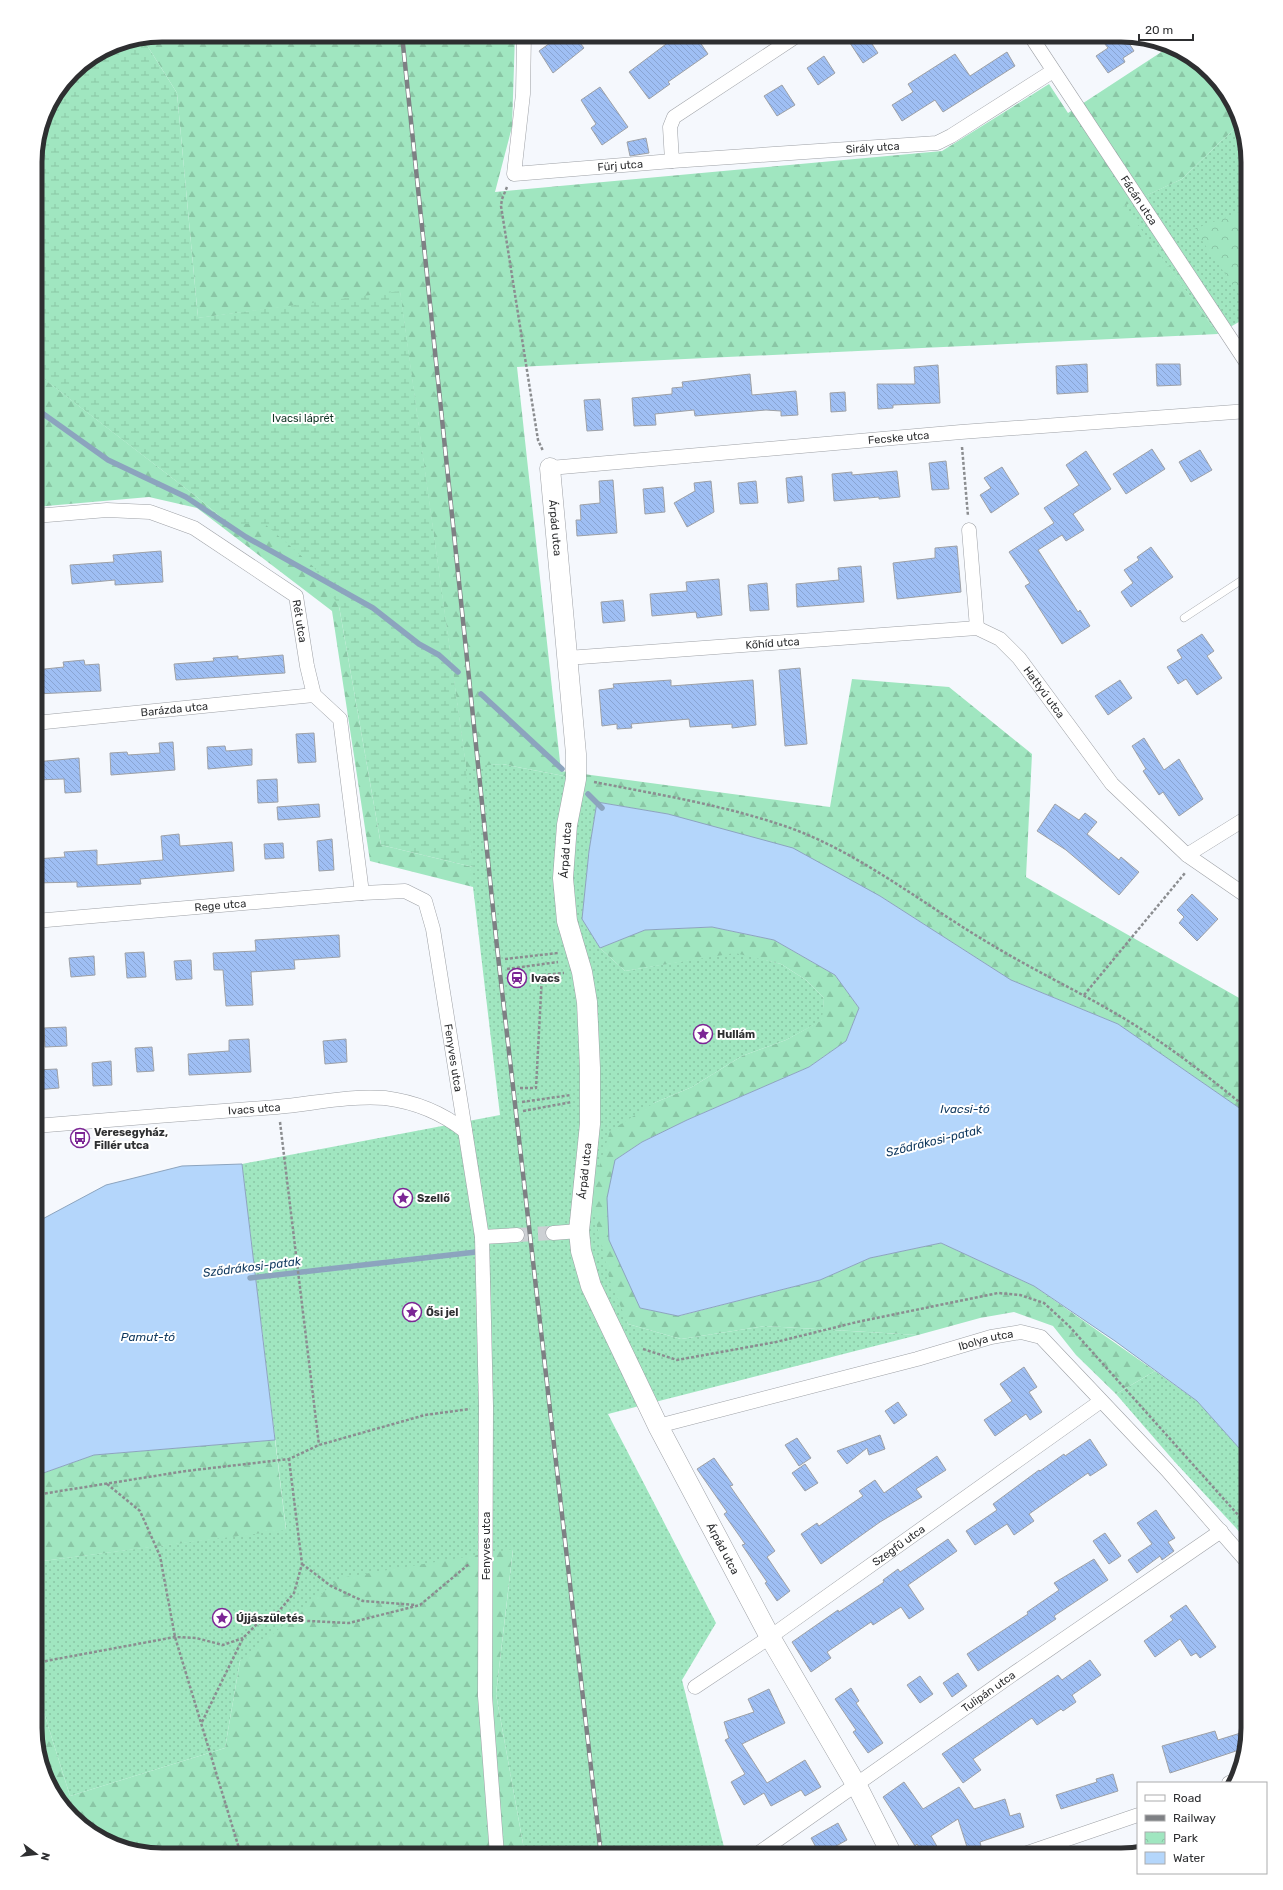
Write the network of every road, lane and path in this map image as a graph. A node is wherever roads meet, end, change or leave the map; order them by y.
1 (524, 42) edge
2 (787, 42) edge
3 (1034, 42) edge
4 (1053, 71) junction
5 (672, 161) junction
6 (514, 174) junction
7 (1241, 354) edge
8 (1241, 412) edge
9 (961, 432) junction
10 (550, 468) junction
11 (42, 515) edge
12 (969, 530) joint
13 (1241, 581) edge
14 (1184, 618) dead end
15 (977, 628) junction
16 (567, 658) junction
17 (314, 695) junction
18 (42, 721) edge
19 (576, 779) junction
20 (1241, 822) edge
21 (1192, 858) junction
22 (405, 891) joint
23 (362, 892) junction
24 (1241, 892) edge
25 (42, 920) edge
26 (556, 954) dead end
27 (505, 959) dead end
28 (558, 962) dead end
29 (507, 969) dead end
30 (582, 972) junction
31 (1084, 995) junction
32 (520, 1088) dead end
33 (573, 1094) dead end
34 (574, 1101) dead end
35 (522, 1102) dead end
36 (1241, 1103) edge
37 (278, 1107) junction
38 (523, 1111) dead end
39 (42, 1125) edge
40 (465, 1131) junction
41 (579, 1231) junction
42 (553, 1233) tunnel mouth
43 (517, 1235) tunnel mouth
44 (482, 1237) junction
45 (1101, 1401) junction
46 (486, 1406) junction
47 (658, 1426) junction
48 (319, 1445) junction
49 (289, 1459) junction
50 (106, 1484) junction
51 (42, 1494) edge
52 (1221, 1531) junction
53 (486, 1549) junction
54 (1241, 1555) edge
55 (302, 1564) junction
56 (420, 1605) junction
57 (274, 1616) junction
58 (175, 1637) junction
59 (770, 1637) junction
60 (243, 1638) junction
61 (42, 1662) edge
62 (695, 1687) dead end
63 (201, 1723) junction
64 (857, 1786) junction
65 (1137, 1814) edge
66 (239, 1848) edge
67 (497, 1848) edge
68 (766, 1848) edge
69 (888, 1848) edge
70 (1041, 1848) edge

1 - 6 street
2 - 5 street
3 - 4 street, Fácán utca
4 - 5 street, Sirály utca
4 - 7 street, Fácán utca
5 - 6 street, Fürj utca
6 - 10 path
8 - 9 street, Fecske utca
9 - 10 street, Fecske utca
9 - 12 path
10 - 16 street, Árpád utca
11 - 17 street, Rét utca
12 - 15 street
13 - 14 lane
15 - 16 street, Kőhíd utca
15 - 21 street, Hattyú utca
16 - 19 street, Árpád utca
17 - 18 street, Barázda utca
17 - 23 street
19 - 30 street, Árpád utca
19 - 31 path
20 - 21 street
21 - 24 street, Hattyú utca
21 - 31 path
22 - 23 street, Rege utca
22 - 40 street, Fenyves utca
23 - 25 street, Rege utca
26 - 27 path
28 - 29 path
30 - 32 path
30 - 41 street, Árpád utca
31 - 36 path
33 - 35 path
34 - 38 path
37 - 39 street, Ivacs utca
37 - 40 street, Ivacs utca
37 - 48 path
40 - 44 street, Fenyves utca
41 - 42 street
41 - 47 street, Árpád utca
43 - 44 street
44 - 46 street, Fenyves utca
45 - 47 street, Ibolya utca
45 - 52 street, Ibolya utca
45 - 59 street, Szegfű utca
46 - 48 path
46 - 53 street, Fenyves utca
47 - 59 street, Árpád utca
48 - 49 path
49 - 50 path
49 - 55 path
50 - 51 path
50 - 58 path
52 - 54 street, Ibolya utca
52 - 64 street, Tulipán utca
53 - 56 path
53 - 67 street, Fenyves utca
55 - 56 path
55 - 57 path
56 - 57 path
57 - 60 path
58 - 60 path
58 - 61 path
58 - 63 path
59 - 62 street, Szegfű utca
59 - 64 street, Árpád utca
60 - 63 path
63 - 66 path
64 - 68 street, Tulipán utca
64 - 69 street, Árpád utca
65 - 70 street

